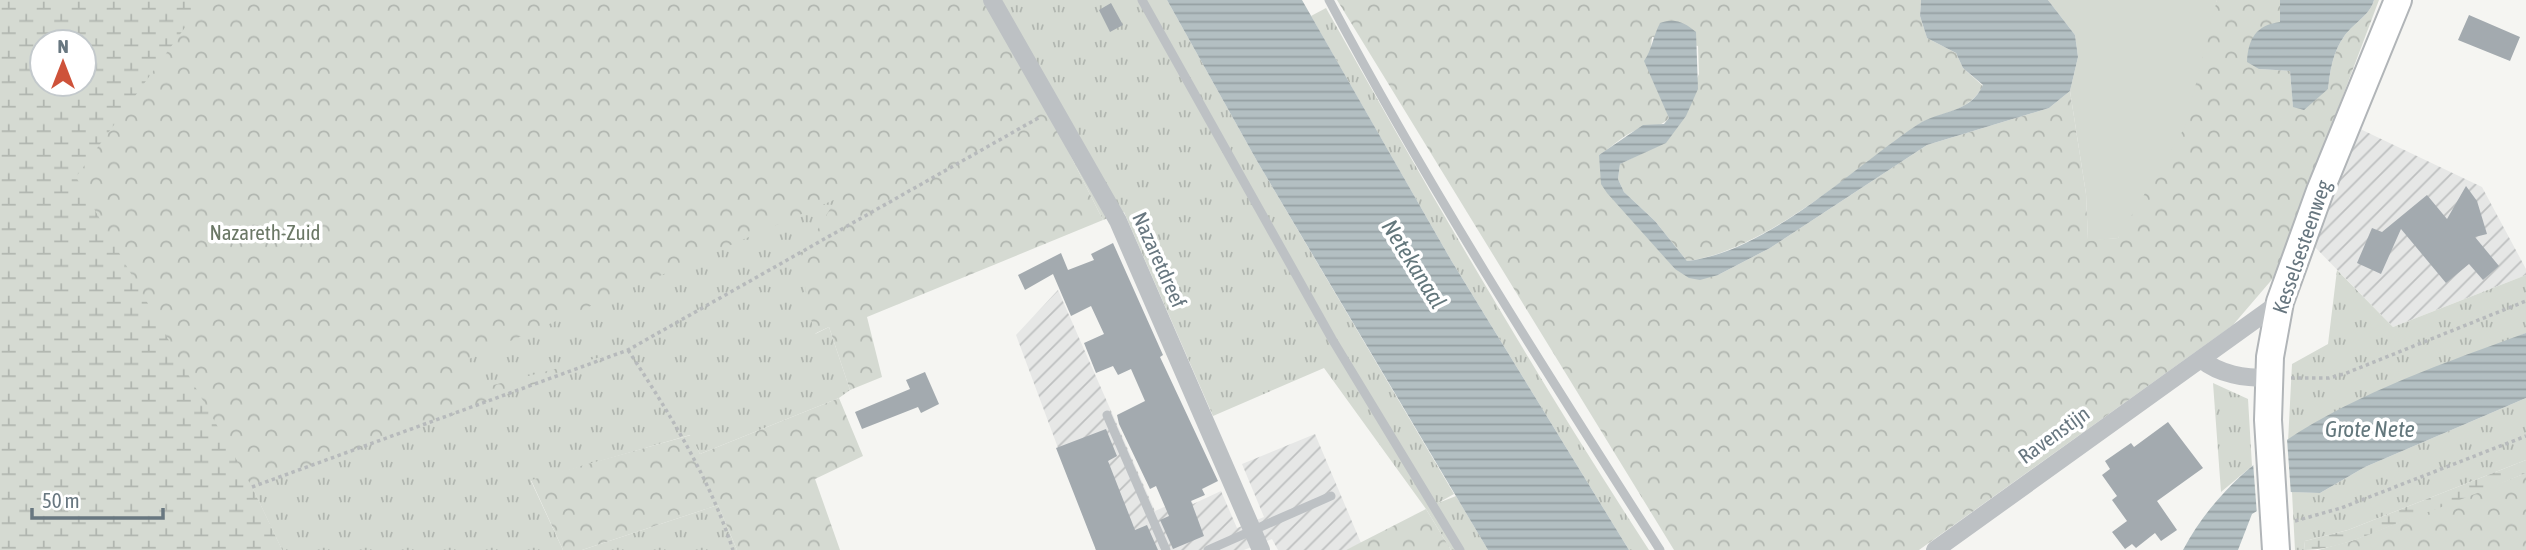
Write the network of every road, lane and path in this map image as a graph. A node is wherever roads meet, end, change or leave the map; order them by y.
1 (992, 0) edge
2 (1142, 0) edge
3 (1329, 0) edge
4 (2398, 0) edge
5 (1054, 109) junction
6 (2526, 301) edge
7 (2280, 302) junction
8 (628, 350) junction
9 (2201, 359) junction
10 (2269, 378) junction
11 (1107, 415) dead end
12 (2526, 436) edge
13 (251, 487) dead end
14 (1331, 496) dead end
15 (1253, 530) junction
16 (2275, 533) edge
17 (733, 550) edge
18 (1166, 550) edge
19 (1208, 550) edge
20 (1261, 550) edge
21 (1460, 550) edge
22 (1660, 550) edge
23 (1935, 550) edge

1 - 5 street, Nazaretdreef
2 - 21 lane
3 - 22 lane
4 - 7 main road, Kesselsesteenweg
5 - 8 path
5 - 15 street, Nazaretdreef
6 - 10 path
7 - 9 street, Ravenstijn
7 - 10 main road, Kesselsesteenweg
8 - 13 path
8 - 17 path
9 - 10 street
9 - 23 street, Ravenstijn
10 - 16 main road, Kesselsesteenweg
11 - 18 lane
12 - 16 path
14 - 15 lane
15 - 19 lane
15 - 20 street, Nazaretdreef

